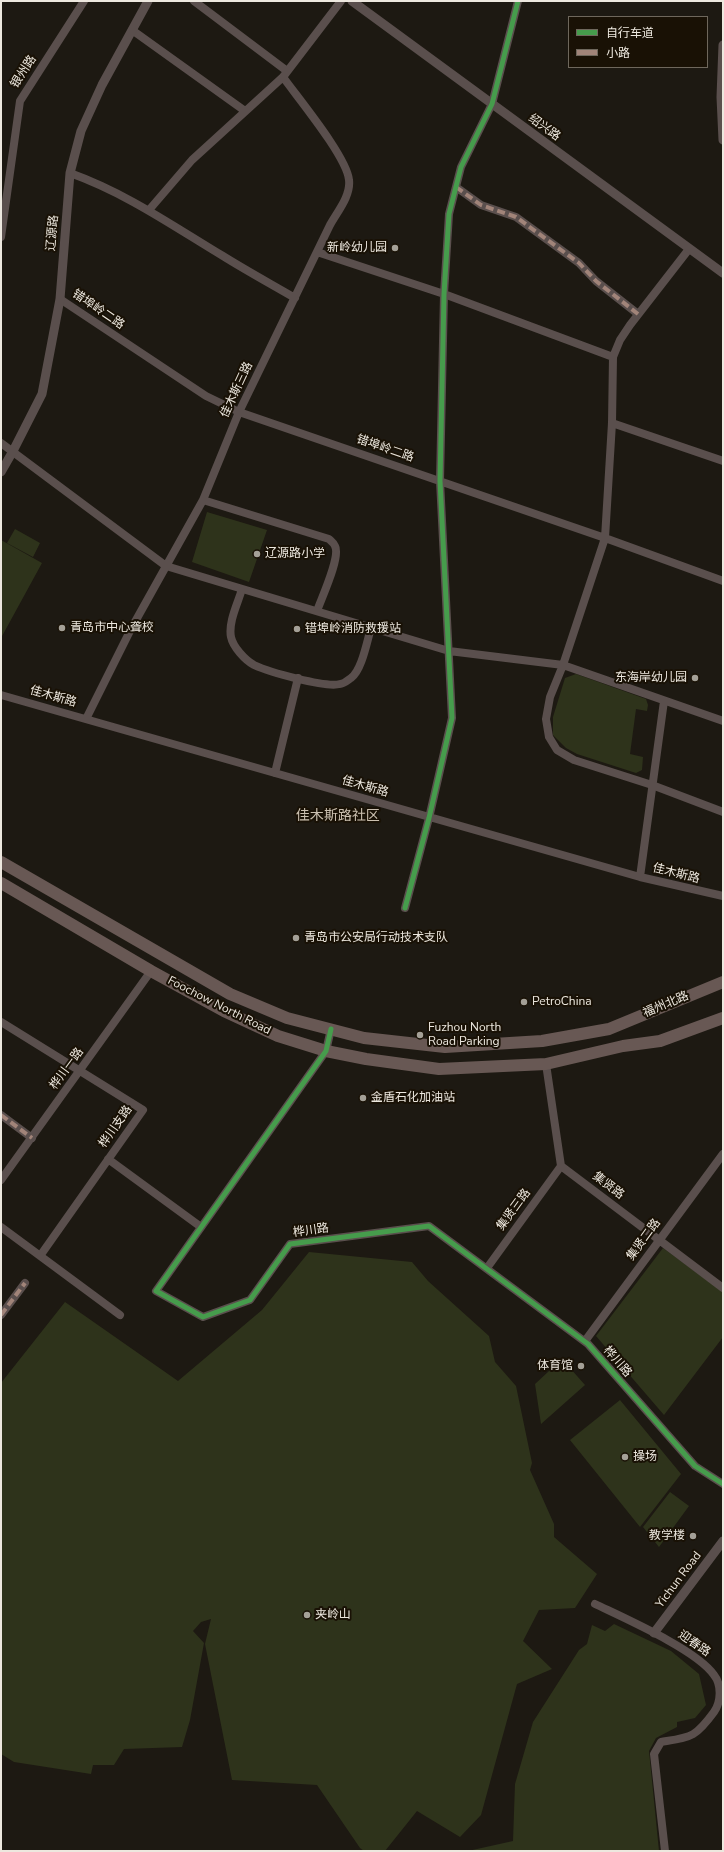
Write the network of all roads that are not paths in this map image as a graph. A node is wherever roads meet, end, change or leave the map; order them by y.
1 (84, 1) edge
2 (148, 1) edge
3 (194, 1) edge
4 (341, 1) edge
5 (352, 1) edge
6 (518, 1) edge
7 (132, 30) junction
8 (723, 45) edge
9 (285, 74) junction
10 (722, 97) edge
11 (492, 104) junction
12 (245, 111) junction
13 (723, 140) edge
14 (70, 173) junction
15 (456, 187) junction
16 (149, 210) junction
17 (1, 237) edge
18 (689, 249) junction
19 (317, 252) junction
20 (722, 271) edge
21 (444, 294) junction
22 (295, 298) junction
23 (60, 299) junction
24 (638, 314) junction
25 (613, 357) junction
26 (239, 412) junction
27 (612, 423) junction
28 (1, 443) edge
29 (13, 452) junction
30 (723, 461) edge
31 (1, 472) edge
32 (440, 481) junction
33 (203, 500) junction
34 (605, 538) junction
35 (166, 566) junction
36 (723, 581) edge
37 (242, 589) junction
38 (317, 611) junction
39 (372, 628) junction
40 (449, 651) junction
41 (563, 665) junction
42 (298, 678) junction
43 (1, 695) edge
44 (664, 700) junction
45 (86, 719) junction
46 (723, 721) edge
47 (275, 773) junction
48 (652, 785) junction
49 (723, 812) edge
50 (429, 818) junction
51 (1, 862) edge
52 (640, 877) junction
53 (1, 882) edge
54 (723, 896) edge
55 (405, 908) dead end
56 (151, 971) junction
57 (723, 982) edge
58 (723, 1018) edge
59 (1, 1022) edge
60 (331, 1029) junction
61 (326, 1050) junction
62 (546, 1064) junction
63 (81, 1071) junction
64 (1, 1115) edge
65 (32, 1138) junction
66 (723, 1154) edge
67 (108, 1159) junction
68 (561, 1166) junction
69 (1, 1180) edge
70 (1, 1227) edge
71 (201, 1227) junction
72 (659, 1240) junction
73 (40, 1256) junction
74 (487, 1268) junction
75 (25, 1283) dead end
76 (723, 1288) edge
77 (1, 1315) edge
78 (120, 1316) dead end
79 (585, 1341) junction
80 (723, 1484) edge
81 (723, 1541) edge
82 (595, 1604) dead end
83 (654, 1633) junction
84 (722, 1693) edge
85 (665, 1851) edge

1 - 17 street, 银州路
2 - 7 street, 辽源路
3 - 9 street, 佳木斯三路
4 - 9 street
5 - 11 street, 绍兴路
6 - 11 street
7 - 12 street
7 - 14 street, 辽源路
8 - 10 street
9 - 12 street
9 - 19 street, 佳木斯三路
10 - 13 street
11 - 15 street
11 - 18 street, 绍兴路
12 - 16 street
14 - 16 street
14 - 23 street, 辽源路
15 - 21 street
15 - 24 street
16 - 22 street
18 - 20 street, 绍兴路
18 - 24 street
19 - 21 street
19 - 22 street, 佳木斯三路
21 - 25 street
21 - 32 street
22 - 26 street, 佳木斯三路
23 - 26 street, 错埠岭二路
23 - 29 street, 辽源路
24 - 25 street
25 - 27 street
26 - 32 street, 错埠岭二路
26 - 33 street, 佳木斯三路
27 - 30 street
27 - 34 street
28 - 29 street
29 - 31 street, 辽源路
29 - 35 street
32 - 34 street, 错埠岭二路
32 - 40 street
33 - 35 street, 佳木斯三路
33 - 38 street
34 - 36 street, 错埠岭二路
34 - 41 street
35 - 37 street
35 - 45 street, 佳木斯三路
37 - 38 street
37 - 42 street
38 - 39 street
39 - 40 street
39 - 42 street
40 - 41 street
40 - 50 street
41 - 44 street
41 - 48 street
42 - 47 street
43 - 45 street, 佳木斯路
44 - 46 street
44 - 48 street
45 - 47 street, 佳木斯路
47 - 50 street, 佳木斯路
48 - 49 street
48 - 52 street
50 - 52 street, 佳木斯路
50 - 55 street
51 - 60 main road, Foochow North Road
52 - 54 street, 佳木斯路
53 - 56 main road, Foochow North Road
56 - 61 main road, Foochow North Road
56 - 63 street, 桦川一路
57 - 60 main road, Foochow North Road
58 - 62 main road
59 - 63 street, 桦川支路
60 - 61 street, 桦川路
61 - 62 main road, Foochow North Road
61 - 71 street, 桦川路
62 - 68 street
63 - 65 street, 桦川一路
63 - 67 street, 桦川支路
64 - 65 street
65 - 69 street, 桦川一路
66 - 72 street, 集贤二路
67 - 71 street
67 - 73 street, 桦川支路
68 - 72 street, 集贤路
68 - 74 street, 集贤三路
70 - 73 street
71 - 74 street, 桦川路
72 - 76 street, 集贤路
72 - 79 street, 集贤二路
73 - 78 street
74 - 79 street, 桦川路
75 - 77 street
79 - 80 street, 桦川路
81 - 83 street, Yichun Road
82 - 83 street, 迎春路
83 - 84 street, 迎春路
84 - 85 street, 迎春路

